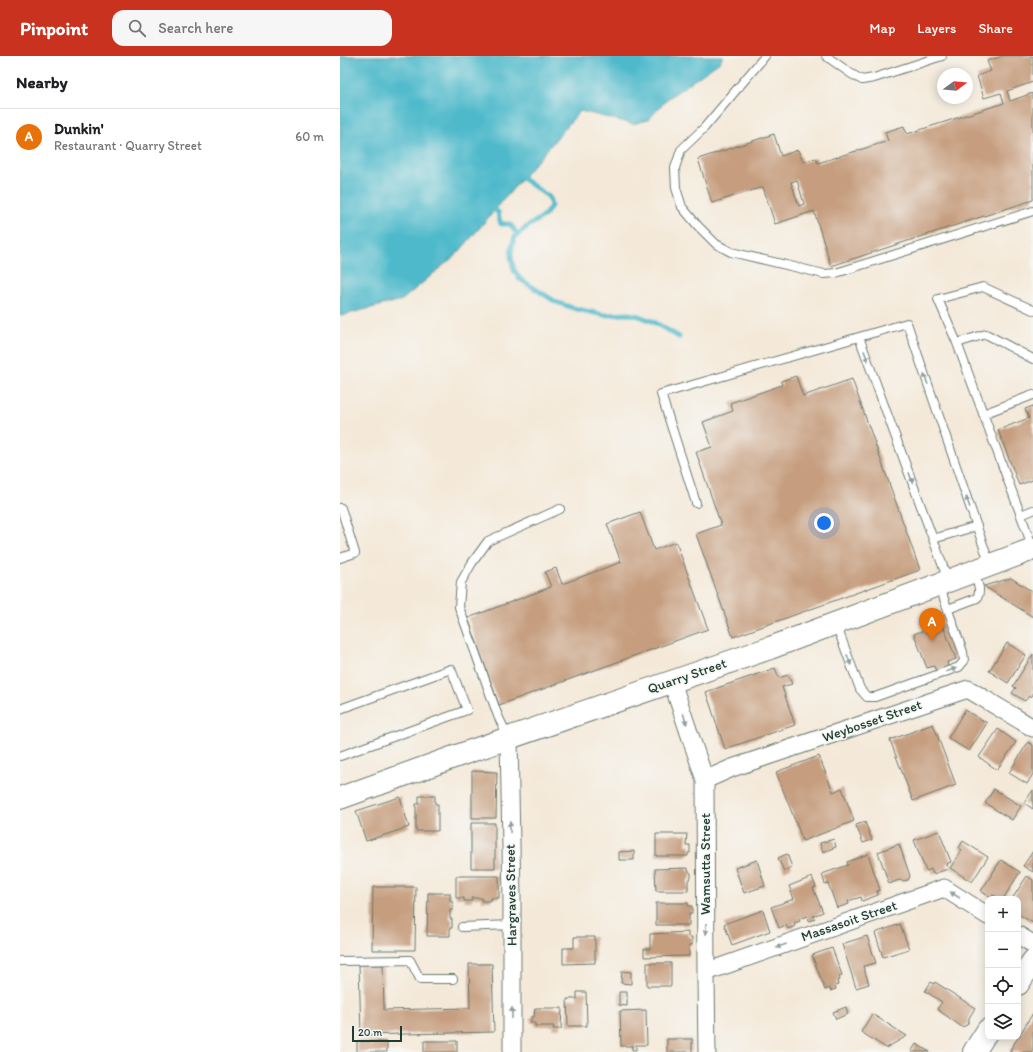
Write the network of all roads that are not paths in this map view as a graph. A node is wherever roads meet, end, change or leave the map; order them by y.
1 (764, 56) edge
2 (826, 56) edge
3 (942, 56) edge
4 (1033, 211) edge
5 (1033, 310) edge
6 (859, 336) junction
7 (957, 343) junction
8 (1033, 359) edge
9 (1033, 395) edge
10 (983, 414) junction
11 (696, 504) dead end
12 (340, 508) edge
13 (560, 509) dead end
14 (1033, 510) edge
15 (1021, 515) junction
16 (977, 526) junction
17 (933, 539) junction
18 (1033, 549) edge
19 (340, 558) edge
20 (982, 568) junction
21 (944, 583) junction
22 (948, 609) junction
23 (835, 623) junction
24 (672, 682) junction
25 (340, 710) edge
26 (1033, 728) edge
27 (508, 738) junction
28 (340, 756) edge
29 (705, 780) junction
30 (340, 798) edge
31 (985, 914) edge
32 (512, 925) junction
33 (462, 927) dead end
34 (1021, 937) edge
35 (1033, 944) edge
36 (340, 961) edge
37 (1033, 961) edge
38 (706, 972) junction
39 (452, 979) dead end
40 (1021, 979) edge
41 (985, 1035) edge
42 (512, 1052) edge
43 (707, 1052) edge
44 (974, 1052) edge

1 - 4 lane
2 - 3 lane
5 - 7 lane
6 - 11 lane
16 -> 6 lane
6 -> 17 lane
7 - 8 lane
7 - 10 lane
9 - 10 lane
10 - 15 lane
12 - 19 lane
13 - 27 lane
14 - 15 lane
15 - 18 lane
16 - 17 lane
16 - 20 lane
17 - 21 lane
18 - 20 street, Quarry Street
20 - 21 street, Quarry Street
20 - 22 lane
21 - 22 lane
21 - 23 street, Quarry Street
23 -> 22 lane
23 - 24 street, Quarry Street
24 - 27 street, Quarry Street
24 -> 29 street, Wamsutta Street
25 - 28 lane
26 - 29 street, Weybosset Street
27 - 30 street, Quarry Street
32 -> 27 street, Hargraves Street
29 -> 38 street, Wamsutta Street
31 -> 38 street, Massasoit Street
32 - 33 lane
42 -> 32 street, Hargraves Street
34 - 35 street
36 - 39 lane
37 - 40 street
38 - 43 street, Wamsutta Street
41 - 44 street

